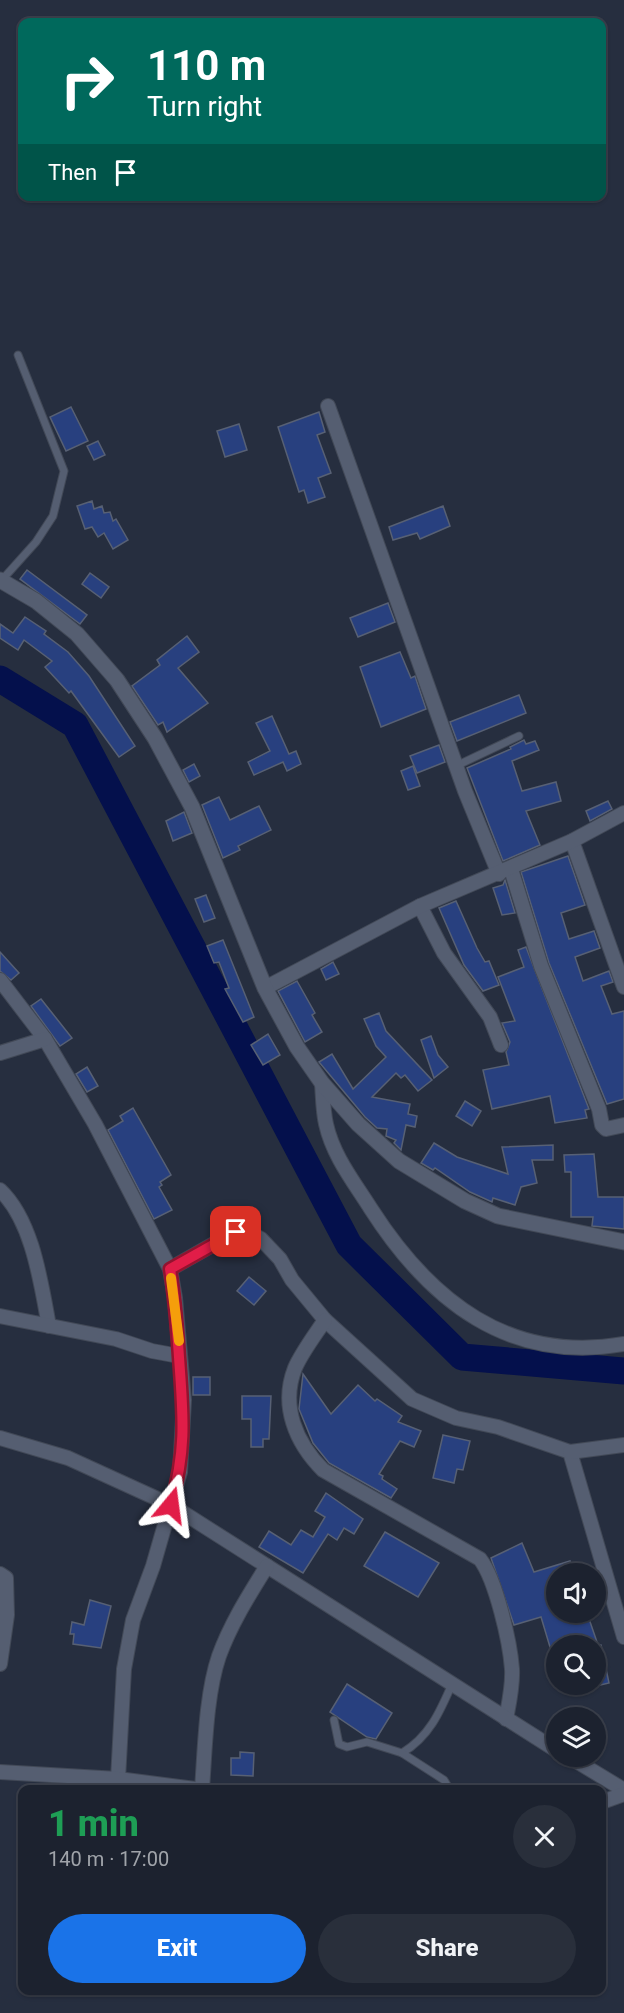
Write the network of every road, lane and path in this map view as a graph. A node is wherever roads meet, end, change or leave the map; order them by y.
1 (18, 355) dead end
2 (328, 406) dead end
3 (1, 580) edge
4 (519, 736) dead end
5 (456, 766) junction
6 (624, 813) edge
7 (572, 842) junction
8 (505, 872) junction
9 (420, 906) junction
10 (0, 980) edge
11 (265, 987) junction
12 (624, 987) edge
13 (45, 1039) junction
14 (501, 1045) dead end
15 (0, 1053) edge
16 (322, 1083) junction
17 (624, 1125) edge
18 (0, 1190) edge
19 (624, 1242) edge
20 (170, 1269) junction
21 (0, 1317) edge
22 (325, 1320) junction
23 (49, 1326) junction
24 (624, 1344) edge
25 (179, 1356) junction
26 (0, 1438) edge
27 (624, 1445) edge
28 (570, 1452) junction
29 (171, 1505) junction
30 (267, 1566) junction
31 (0, 1574) edge
32 (624, 1637) edge
33 (0, 1664) edge
34 (452, 1684) junction
35 (506, 1719) junction
36 (334, 1720) dead end
37 (546, 1744) edge
38 (402, 1753) junction
39 (585, 1767) edge
40 (0, 1772) edge
41 (118, 1779) junction
42 (169, 1785) edge
43 (203, 1785) edge
44 (447, 1785) edge
45 (624, 1792) edge
46 (606, 1800) edge

1 - 3 lane
2 - 5 street
3 - 11 street
4 - 5 lane
5 - 8 street
6 - 7 street
7 - 8 street
7 - 12 street
8 - 9 street
8 - 17 street
9 - 11 street
9 - 14 street
10 - 13 street
11 - 16 street
13 - 15 street
13 - 20 street
16 - 19 street
16 - 24 street
18 - 23 street
20 - 22 street
20 - 25 street
21 - 23 street
22 - 28 street
22 - 35 street
23 - 25 street
25 - 29 street
26 - 29 street
27 - 28 street
28 - 32 street
29 - 30 street
29 - 41 street
30 - 34 street
30 - 43 street
31 - 33 street
34 - 35 street
34 - 38 lane
35 - 37 street
36 - 38 lane
38 - 44 lane
39 - 45 street
40 - 41 street
41 - 42 street
45 - 46 street

